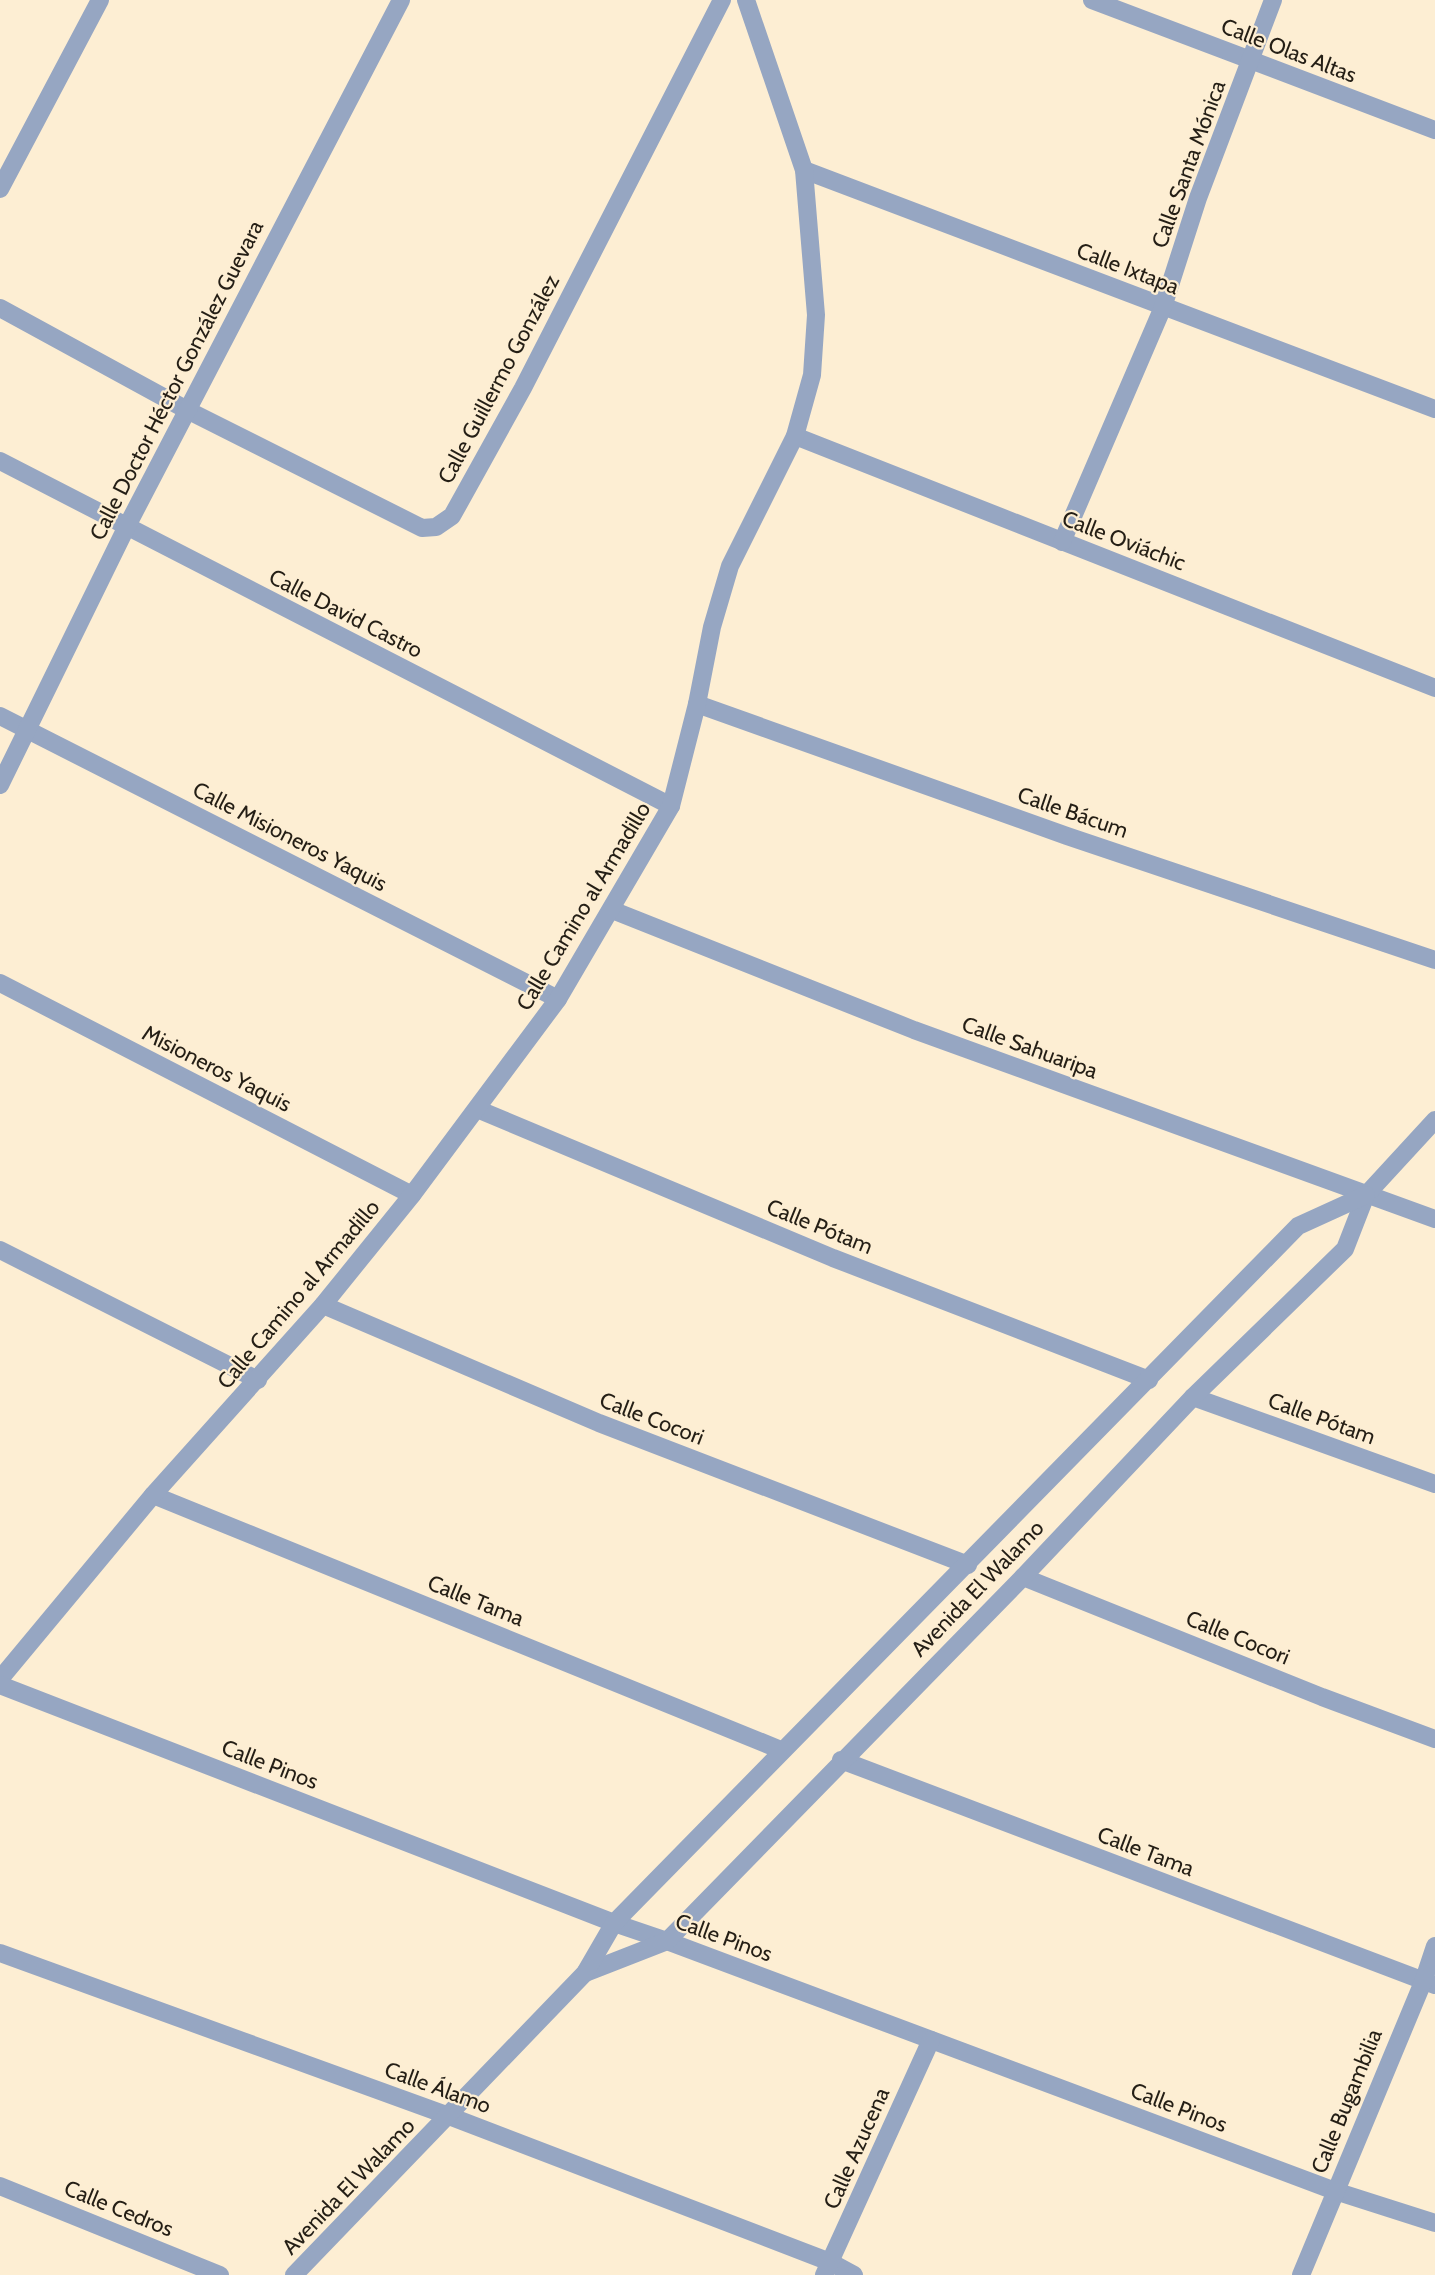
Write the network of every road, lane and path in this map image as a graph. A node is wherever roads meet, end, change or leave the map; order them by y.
1 (100, 0) edge
2 (401, 0) edge
3 (722, 0) edge
4 (746, 0) edge
5 (1092, 0) edge
6 (1273, 0) edge
7 (1251, 62) junction
8 (1435, 130) edge
9 (804, 170) junction
10 (0, 189) edge
11 (1163, 307) junction
12 (0, 308) edge
13 (1435, 409) edge
14 (187, 410) junction
15 (795, 436) junction
16 (0, 461) edge
17 (126, 528) junction
18 (1062, 542) junction
19 (1435, 688) edge
20 (697, 704) junction
21 (0, 716) edge
22 (27, 730) junction
23 (0, 785) edge
24 (671, 806) junction
25 (612, 910) junction
26 (1435, 960) edge
27 (0, 983) edge
28 (558, 999) junction
29 (477, 1109) junction
30 (1435, 1120) edge
31 (1366, 1195) junction
32 (412, 1196) junction
33 (1435, 1219) edge
34 (0, 1250) edge
35 (323, 1305) junction
36 (258, 1380) junction
37 (1149, 1380) junction
38 (1193, 1397) junction
39 (1435, 1484) edge
40 (153, 1495) junction
41 (968, 1565) junction
42 (1023, 1577) junction
43 (0, 1679) edge
44 (0, 1685) edge
45 (1435, 1739) edge
46 (781, 1750) junction
47 (841, 1760) junction
48 (614, 1923) junction
49 (666, 1941) junction
50 (1435, 1946) edge
51 (0, 1953) edge
52 (585, 1973) junction
53 (1429, 1983) edge
54 (931, 2040) junction
55 (449, 2116) junction
56 (0, 2186) edge
57 (1335, 2192) junction
58 (1435, 2223) edge
59 (827, 2269) edge
60 (220, 2275) edge
61 (294, 2275) edge
62 (854, 2275) edge
63 (1301, 2275) edge

1 - 10 street
2 - 14 street, Calle Doctor Héctor González Guevara
3 - 14 street, Calle Guillermo González
4 - 9 street, Calle Camino al Armadillo
5 - 7 street, Calle Olas Altas
6 - 7 street, Calle Santa Mónica
7 - 8 street, Calle Olas Altas
7 - 11 street, Calle Santa Mónica
9 - 11 street, Calle Ixtapa
9 - 15 street, Calle Camino al Armadillo
11 - 13 street, Calle Ixtapa
11 - 18 street, Calle Santa Mónica
12 - 14 street, Calle Guillermo González
14 - 17 street, Calle Doctor Héctor González Guevara
15 - 18 street, Calle Oviáchic
15 - 20 street, Calle Camino al Armadillo
16 - 17 street, Calle David Castro
17 - 22 street, Calle Doctor Héctor González Guevara
17 - 24 street, Calle David Castro
18 - 19 street, Calle Oviáchic
20 - 24 street, Calle Camino al Armadillo
20 - 26 street, Calle Bácum
21 - 22 street, Calle Misioneros Yaquis
22 - 23 street, Calle Doctor Héctor González Guevara
22 - 28 street, Calle Misioneros Yaquis
24 - 25 street, Calle Camino al Armadillo
25 - 28 street, Calle Camino al Armadillo
25 - 31 street, Calle Sahuaripa
27 - 32 street, Misioneros Yaquis
28 - 29 street, Calle Camino al Armadillo
29 - 32 street, Calle Camino al Armadillo
29 - 37 street, Calle Pótam
30 - 31 street, Avenida El Walamo
31 - 33 street, Calle Sahuaripa
31 - 37 street, Avenida El Walamo
31 - 38 street, Avenida El Walamo
32 - 35 street, Calle Camino al Armadillo
34 - 36 street
35 - 36 street, Calle Camino al Armadillo
35 - 41 street, Calle Cocori
36 - 40 street, Calle Camino al Armadillo
37 - 41 street, Avenida El Walamo
38 - 39 street, Calle Pótam
38 - 42 street, Avenida El Walamo
40 - 43 street, Calle Camino al Armadillo
40 - 46 street, Calle Tama
41 - 46 street, Avenida El Walamo
42 - 45 street, Calle Cocori
42 - 47 street, Avenida El Walamo
44 - 48 street, Calle Pinos
46 - 48 street, Avenida El Walamo
47 - 49 street, Avenida El Walamo
47 - 53 street, Calle Tama
48 - 49 street, Calle Pinos
48 - 52 street, Avenida El Walamo
49 - 52 street, Avenida El Walamo
49 - 54 street, Calle Pinos
50 - 53 street, Calle Bugambilia
51 - 55 street, Calle Álamo
52 - 55 street, Avenida El Walamo
53 - 57 street, Calle Bugambilia
54 - 57 street, Calle Pinos
54 - 59 street, Calle Azucena
55 - 59 street, Calle Álamo
55 - 61 street, Avenida El Walamo
56 - 60 street, Calle Cedros
57 - 58 street, Calle Pinos
57 - 63 street, Calle Bugambilia
59 - 62 street, Calle Álamo

